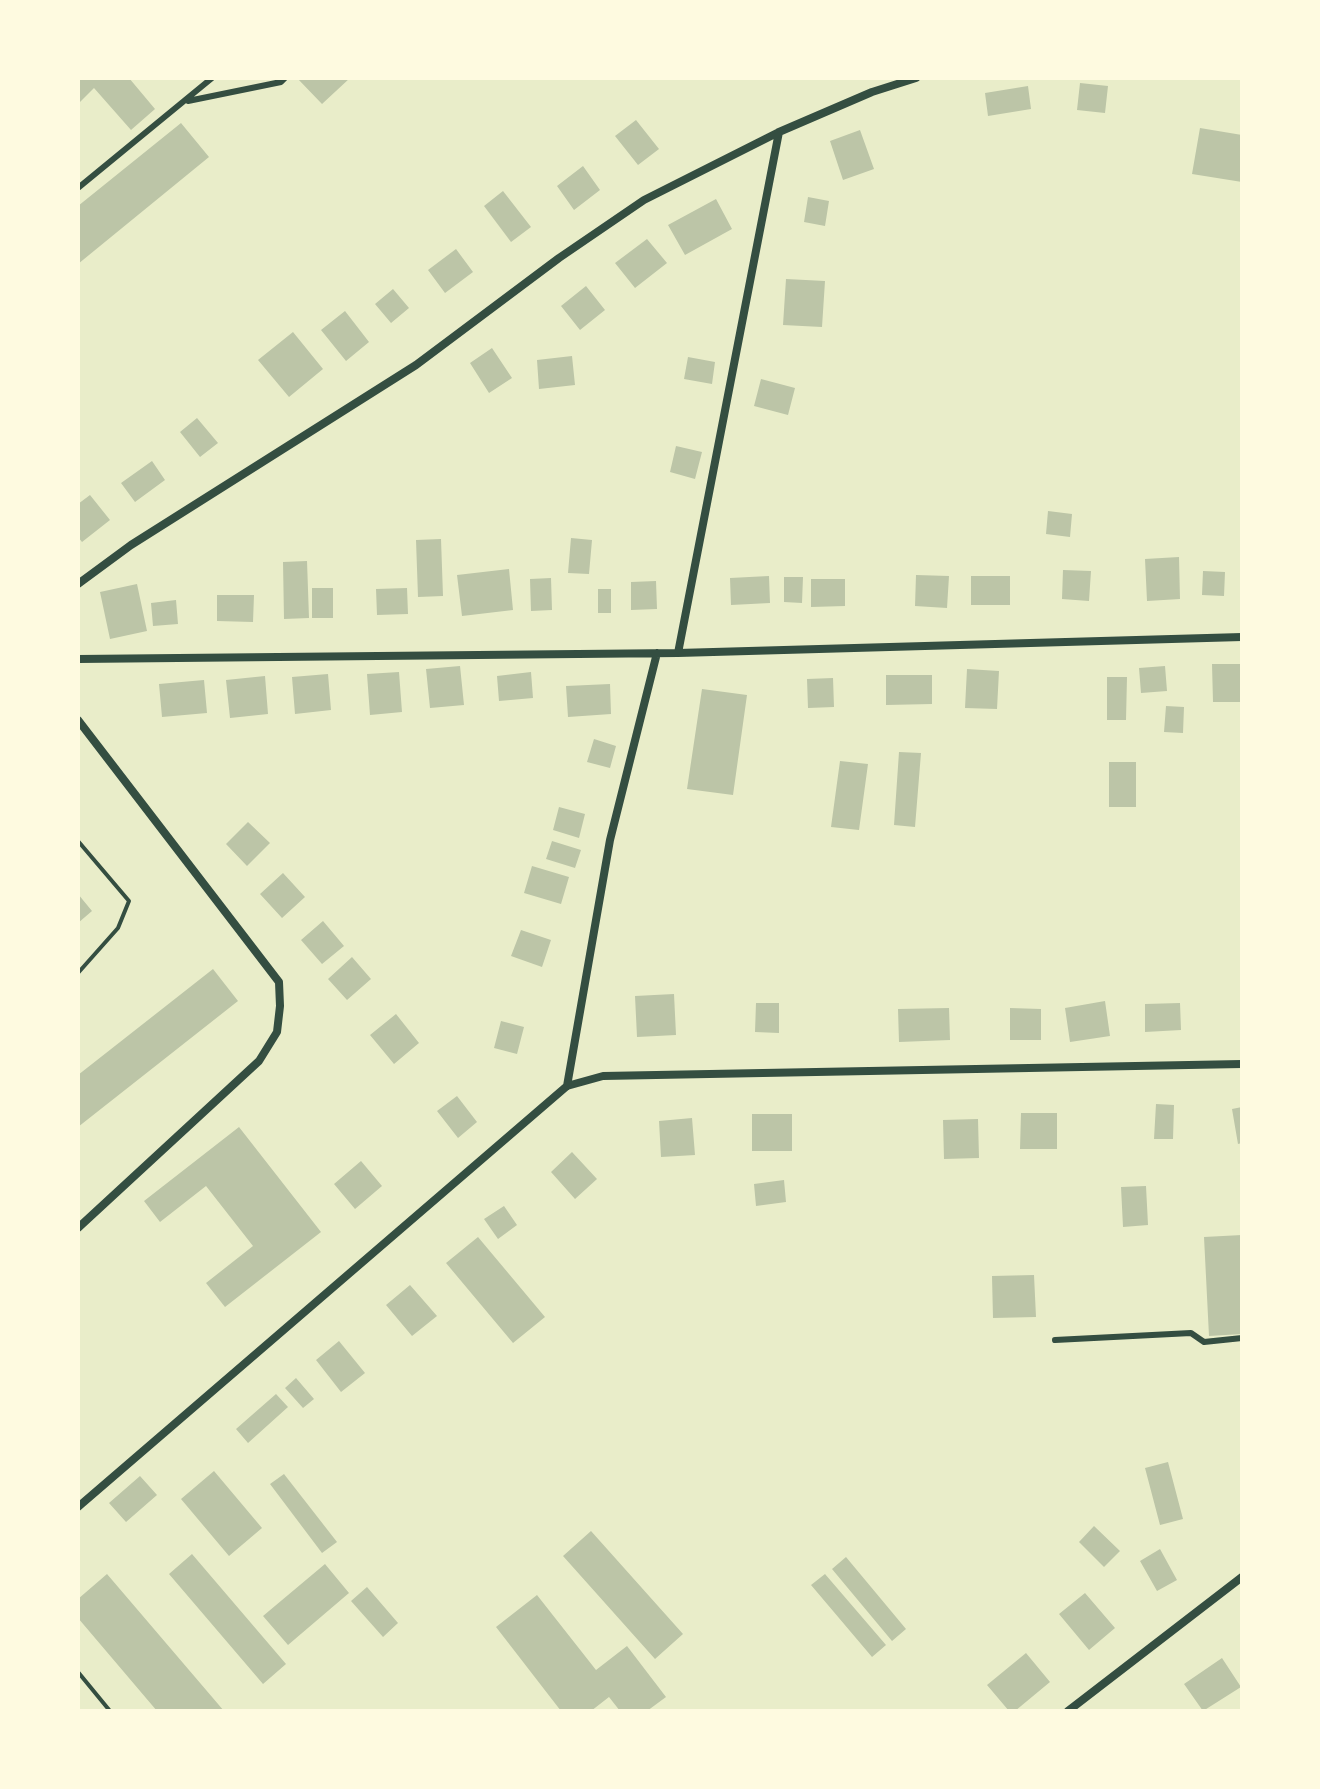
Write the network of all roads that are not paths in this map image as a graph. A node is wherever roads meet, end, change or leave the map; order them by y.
1 (212, 78) edge
2 (285, 78) edge
3 (916, 78) edge
4 (185, 102) junction
5 (779, 132) junction
6 (78, 188) edge
7 (78, 584) edge
8 (1242, 637) edge
9 (657, 653) junction
10 (678, 653) junction
11 (78, 659) edge
12 (78, 720) edge
13 (1242, 1064) edge
14 (567, 1086) junction
15 (78, 1228) edge
16 (1242, 1338) edge
17 (1055, 1340) dead end
18 (78, 1507) edge
19 (1242, 1577) edge
20 (1068, 1711) edge

1 - 4 lane
2 - 4 lane
3 - 5 street
4 - 6 lane
5 - 7 street
5 - 10 street
8 - 10 street
9 - 10 street
9 - 11 street
9 - 14 street
12 - 15 street
13 - 14 street
14 - 18 street
16 - 17 lane
19 - 20 street

